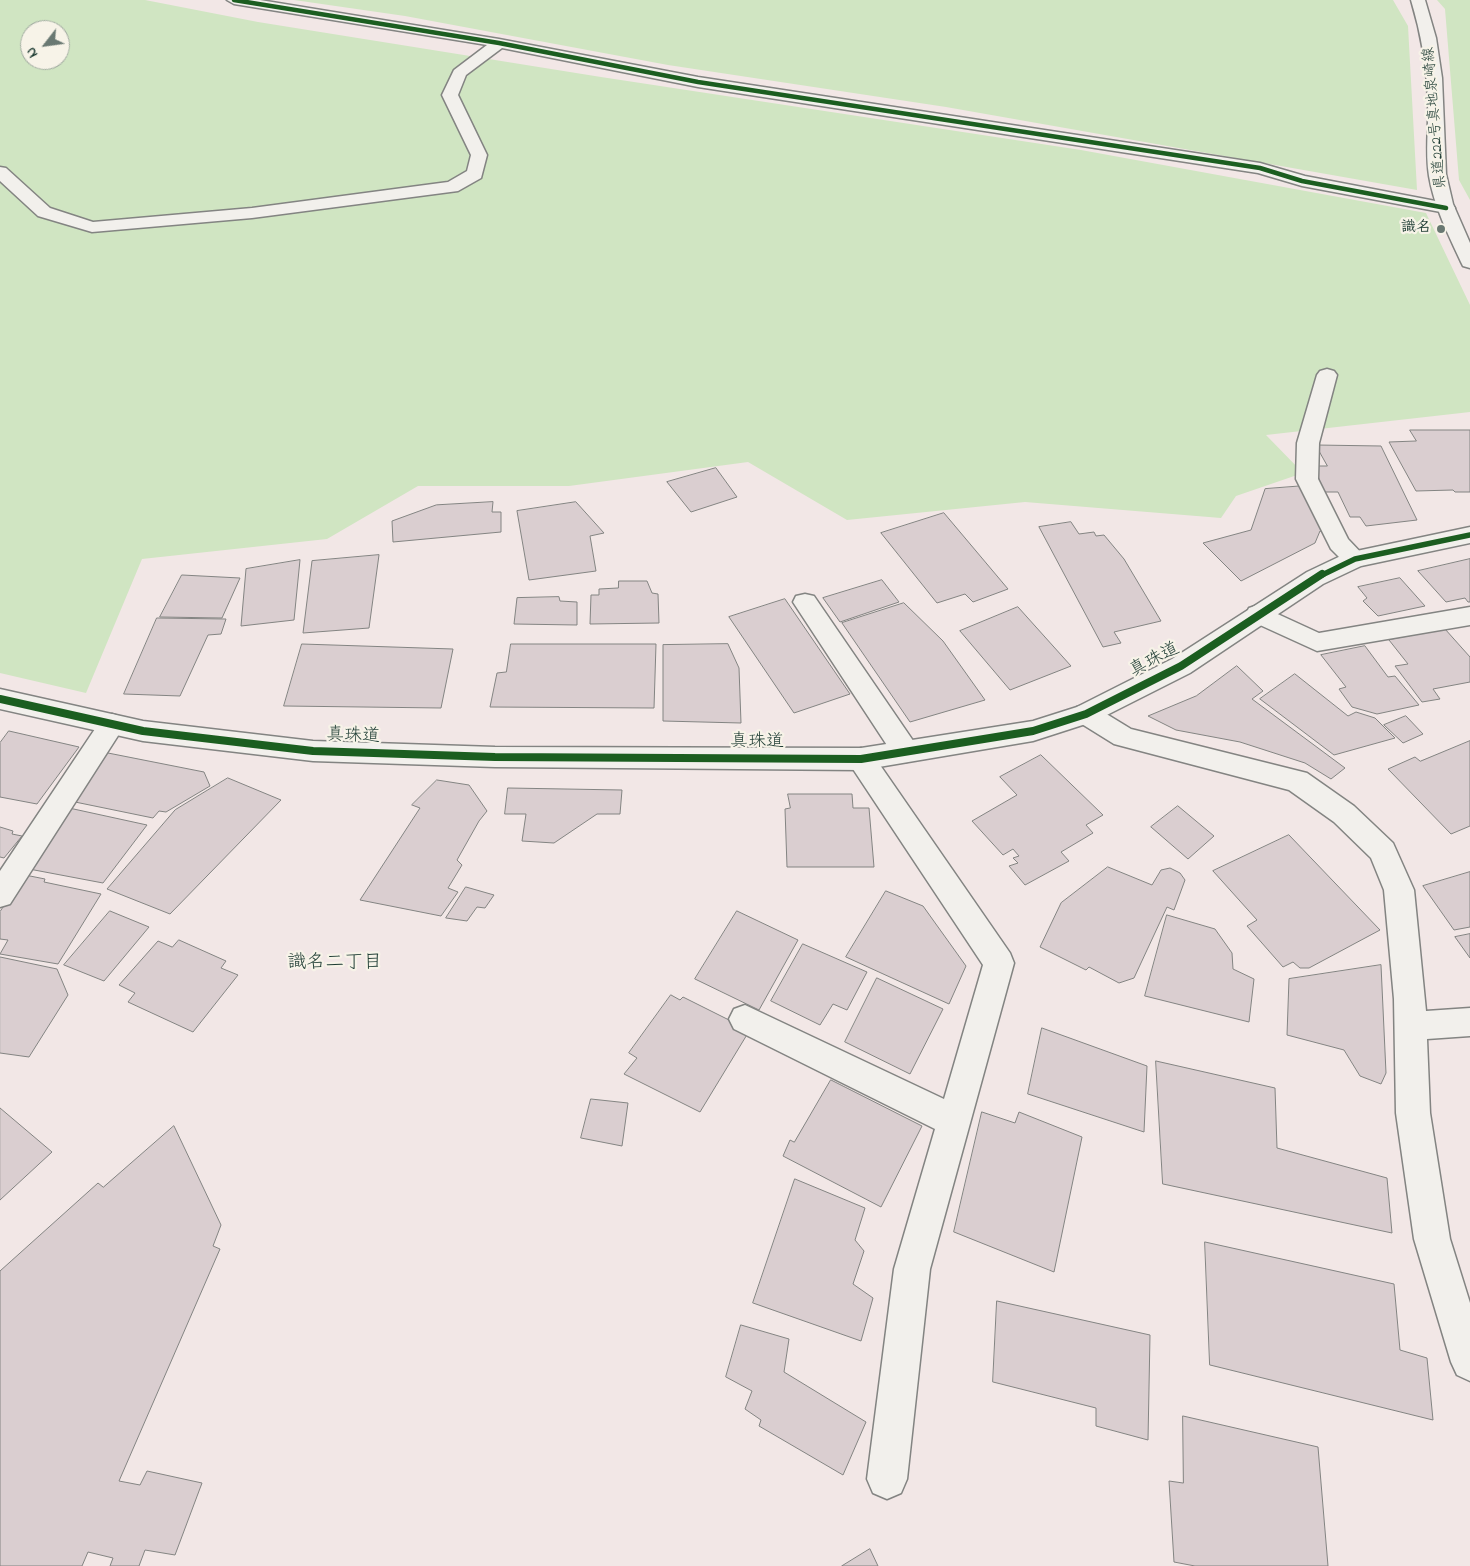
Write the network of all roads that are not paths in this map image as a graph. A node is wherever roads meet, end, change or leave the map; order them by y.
1 (234, 0) edge
2 (1418, 0) edge
3 (498, 43) junction
4 (0, 172) edge
5 (1446, 208) junction
6 (1468, 252) edge
7 (1327, 375) dead end
8 (1470, 535) edge
9 (1355, 559) junction
10 (805, 602) dead end
11 (1258, 614) junction
12 (1470, 616) edge
13 (0, 699) edge
14 (1086, 714) junction
15 (112, 724) junction
16 (906, 752) junction
17 (861, 759) junction
18 (0, 895) edge
19 (745, 1019) dead end
20 (1470, 1022) edge
21 (1410, 1026) junction
22 (954, 1121) junction
23 (1470, 1362) edge
24 (887, 1479) dead end

1 - 3 street
2 - 5 street, 県道222号真地泉崎線
3 - 4 street
3 - 5 street
5 - 6 street, 県道222号真地泉崎線
7 - 9 street
8 - 9 street, 真珠道
9 - 11 street, 真珠道
10 - 16 street
11 - 12 street
11 - 14 street, 真珠道
13 - 15 street, 真珠道
14 - 16 street, 真珠道
14 - 21 street
15 - 17 street, 真珠道
15 - 18 street
16 - 17 street, 真珠道
17 - 22 street
19 - 22 street
20 - 21 street
21 - 23 street
22 - 24 street

